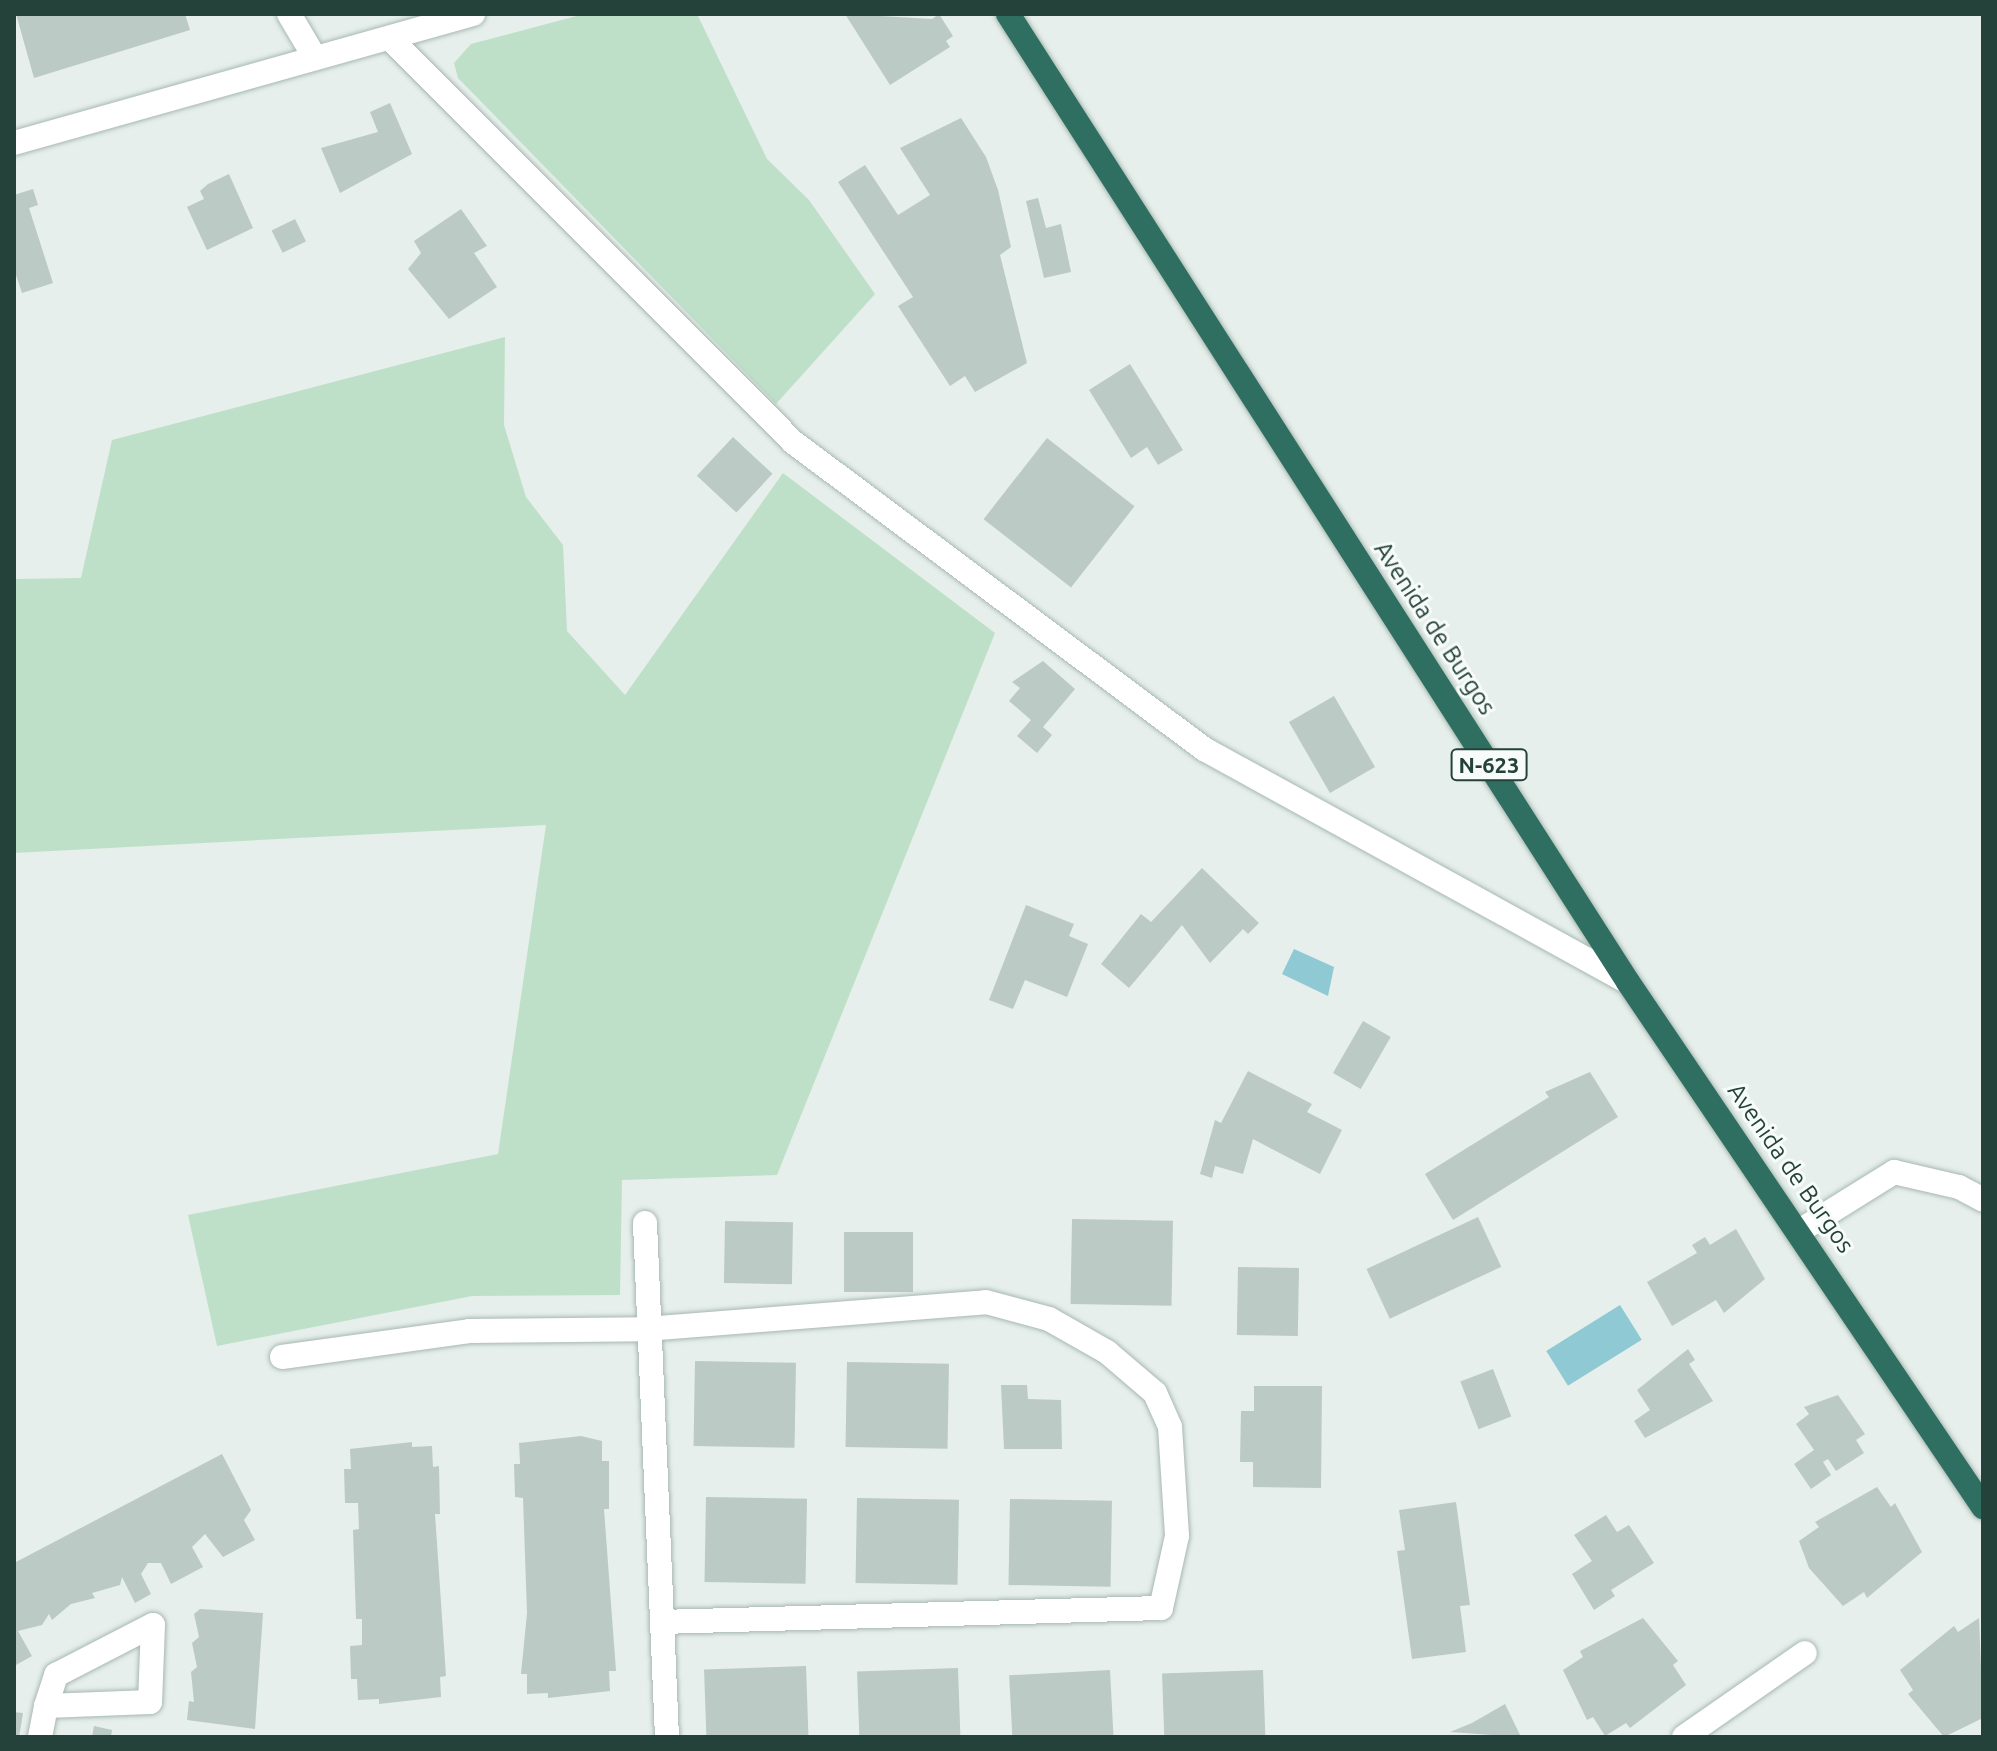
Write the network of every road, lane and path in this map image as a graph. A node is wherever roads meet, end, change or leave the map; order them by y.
1 (289, 14) edge
2 (473, 14) edge
3 (1008, 14) edge
4 (390, 38) junction
5 (315, 58) junction
6 (14, 143) edge
7 (1628, 982) junction
8 (1983, 1200) edge
9 (645, 1223) dead end
10 (1801, 1230) junction
11 (646, 1329) junction
12 (282, 1357) dead end
13 (1983, 1507) edge
14 (663, 1622) junction
15 (1805, 1653) dead end
16 (46, 1706) junction
17 (40, 1737) edge
18 (667, 1737) edge
19 (1684, 1737) edge

1 - 5 street
2 - 4 street
3 - 7 highway, Avenida de Burgos / N-623
4 - 5 street
4 - 7 street
5 - 6 street
7 - 10 highway, Avenida de Burgos / N-623
8 - 10 street
9 - 11 street
10 - 13 highway, Avenida de Burgos / N-623
11 - 12 street
11 - 14 street
11 - 14 street
14 - 18 street
15 - 19 street
16 - 16 street
16 - 17 street

